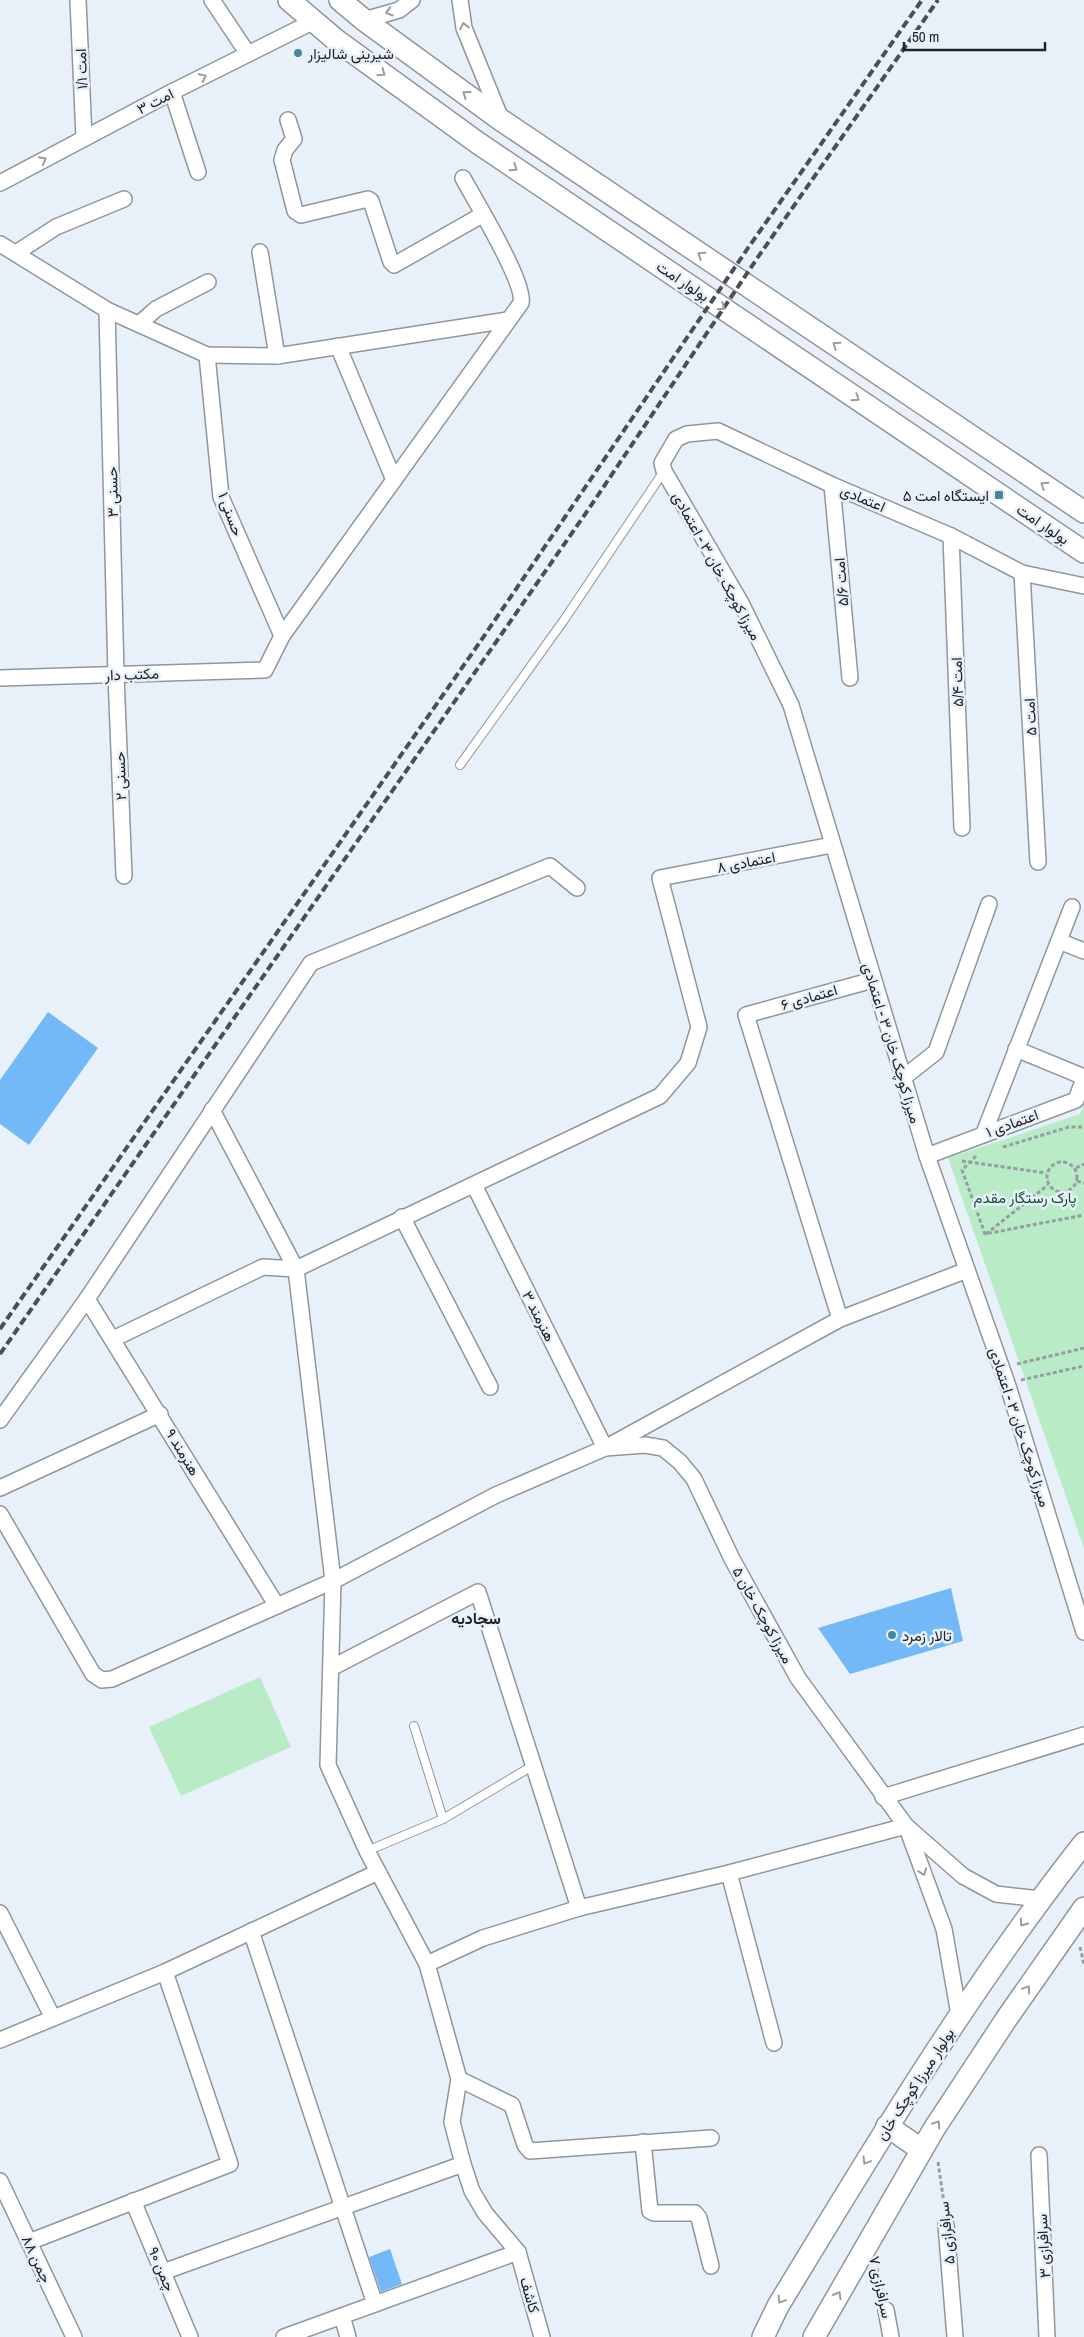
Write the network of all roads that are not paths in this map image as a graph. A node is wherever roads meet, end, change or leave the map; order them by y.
1 (78, 0) edge
2 (212, 0) edge
3 (289, 0) edge
4 (340, 0) edge
5 (412, 0) edge
6 (460, 0) edge
7 (364, 20) junction
8 (312, 22) junction
9 (248, 54) junction
10 (172, 92) junction
11 (288, 120) dead end
12 (501, 120) junction
13 (84, 138) junction
14 (198, 172) dead end
15 (462, 178) dead end
16 (0, 183) edge
17 (124, 199) dead end
18 (482, 215) junction
19 (0, 244) edge
20 (260, 252) dead end
21 (16, 253) junction
22 (208, 282) dead end
23 (107, 310) junction
24 (508, 320) junction
25 (139, 324) junction
26 (338, 346) junction
27 (207, 355) junction
28 (277, 356) junction
29 (664, 471) junction
30 (394, 480) junction
31 (832, 485) junction
32 (1084, 512) edge
33 (951, 536) junction
34 (1084, 552) edge
35 (1022, 573) junction
36 (1084, 586) edge
37 (282, 636) junction
38 (116, 675) junction
39 (0, 678) edge
40 (850, 678) dead end
41 (460, 765) dead end
42 (962, 828) dead end
43 (832, 845) junction
44 (1038, 862) dead end
45 (124, 876) dead end
46 (577, 888) dead end
47 (989, 904) dead end
48 (1072, 907) dead end
49 (1059, 941) junction
50 (1084, 951) edge
51 (873, 980) junction
52 (1016, 1049) junction
53 (1084, 1077) edge
54 (903, 1078) junction
55 (212, 1110) junction
56 (984, 1133) junction
57 (926, 1156) junction
58 (474, 1185) junction
59 (402, 1217) junction
60 (296, 1269) junction
61 (967, 1270) junction
62 (87, 1300) junction
63 (840, 1319) junction
64 (113, 1339) junction
65 (490, 1387) dead end
66 (160, 1414) junction
67 (0, 1420) edge
68 (605, 1448) junction
69 (0, 1488) edge
70 (0, 1514) edge
71 (333, 1581) junction
72 (277, 1606) junction
73 (1084, 1632) edge
74 (331, 1668) junction
75 (414, 1726) dead end
76 (1084, 1735) edge
77 (534, 1765) junction
78 (883, 1797) junction
79 (442, 1819) junction
80 (906, 1826) junction
81 (1084, 1843) edge
82 (367, 1851) junction
83 (378, 1872) junction
84 (729, 1873) junction
85 (1040, 1899) junction
86 (579, 1908) junction
87 (1084, 1908) edge
88 (0, 1913) edge
89 (251, 1932) junction
90 (427, 1964) junction
91 (164, 1972) junction
92 (959, 2015) junction
93 (53, 2018) junction
94 (0, 2040) edge
95 (774, 2043) dead end
96 (459, 2079) junction
97 (887, 2126) junction
98 (711, 2138) dead end
99 (643, 2142) junction
100 (922, 2150) junction
101 (1039, 2155) dead end
102 (463, 2164) junction
103 (0, 2181) edge
104 (133, 2202) junction
105 (342, 2209) junction
106 (946, 2225) road end
107 (29, 2242) junction
108 (518, 2252) junction
109 (711, 2266) dead end
110 (163, 2272) junction
111 (375, 2304) junction
112 (886, 2310) road end
113 (342, 2316) junction
114 (74, 2337) edge
115 (190, 2337) edge
116 (284, 2337) edge
117 (348, 2337) edge
118 (542, 2337) edge
119 (763, 2337) edge
120 (814, 2337) edge
121 (891, 2337) edge
122 (956, 2337) edge
123 (1047, 2337) edge

1 - 13 street, امت ۱/۱
2 - 9 street
3 - 8 main road, بولوار امت
4 - 7 main road
5 -> 7 street
12 -> 6 street
12 -> 7 main road
8 - 9 street, امت ۳
8 -> 34 main road, بولوار امت
10 -> 9 street, امت ۳
10 - 13 street, امت ۳
10 - 14 street
11 - 18 street
32 -> 12 main road
16 -> 13 street, امت ۳
15 - 18 street
17 - 21 street
18 - 24 street
19 - 21 street
20 - 28 street
21 - 23 street
22 - 25 street
23 - 25 street
23 - 38 street, حسنی ۳
24 - 26 street
24 - 30 street
25 - 27 street
26 - 28 street
26 - 30 street
27 - 28 street
27 - 37 street, حسنی ۱
29 - 31 street, اعتمادی
29 - 41 lane
29 - 43 street, میرزا کوچک خان ۳ - اعتمادی
30 - 37 street
31 - 33 street, اعتمادی
31 - 40 street, امت ۵/۶
33 - 35 street, اعتمادی
33 - 42 street, امت ۵/۴
35 - 36 street, اعتمادی
35 - 44 street, امت ۵
37 - 38 street, مکتب دار
38 - 39 street, مکتب دار
38 - 45 street, حسنی ۲
43 - 51 street, میرزا کوچک خان ۳ - اعتمادی
43 - 58 street, اعتمادی ۸
46 - 55 street
47 - 54 street
48 - 49 street
49 - 50 street
49 - 52 street
51 - 54 street, میرزا کوچک خان ۳ - اعتمادی
51 - 63 street, اعتمادی ۶
52 - 53 street
52 - 56 street
53 - 56 street, اعتمادی ۱
54 - 57 street, میرزا کوچک خان ۳ - اعتمادی
55 - 60 street
55 - 62 street
56 - 57 street, اعتمادی ۱
57 - 61 street, میرزا کوچک خان ۳ - اعتمادی
58 - 59 street
58 - 68 street, هنرمند ۳
59 - 60 street
59 - 65 street
60 - 64 street
60 - 71 street
61 - 63 street
61 - 73 street, میرزا کوچک خان ۳ - اعتمادی
62 - 64 street, هنرمند ۹
62 - 67 street
63 - 68 street
64 - 66 street, هنرمند ۹
66 - 69 street
66 - 72 street, هنرمند ۹
68 - 71 street
68 - 78 street, میرزا کوچک خان ۵
70 - 72 street
71 - 72 street
71 - 74 street
74 - 77 street
74 - 82 street
75 - 79 lane
76 - 78 street
77 - 79 lane
77 - 86 street
78 - 80 street, میرزا کوچک خان ۵
79 - 82 lane
80 - 84 street
80 - 85 street, میرزا کوچک خان ۵
80 -> 92 street, میرزا کوچک خان ۵
81 - 85 main road, بولوار میرزا کوچک خان
82 - 83 street
83 - 89 street
83 - 90 street
84 - 86 street
84 - 95 street
85 -> 92 main road, بولوار میرزا کوچک خان
86 - 90 street
100 -> 87 main road
88 - 93 street
89 - 91 street
89 - 105 street
90 - 96 street
91 - 93 street
91 - 104 street
92 - 97 main road, بولوار میرزا کوچک خان
93 - 94 street
96 - 99 street
96 - 102 street
97 - 100 main road
97 -> 119 main road, بولوار میرزا کوچک خان
98 - 99 street
99 - 109 street
120 -> 100 main road
101 - 123 street, سرافرازی ۳
102 - 105 street
102 - 108 street
103 - 107 street, چمن ۸۸
104 - 107 street
104 - 110 street, چمن ۹۰
105 - 110 street
105 - 111 street
106 - 122 street, سرافرازی ۵
107 - 114 street, چمن ۸۸
108 - 111 street
108 - 118 street, کاشف
110 - 115 street, چمن ۹۰
111 - 113 street
112 - 121 street, سرافرازی ۷
113 - 116 street
113 - 117 street

